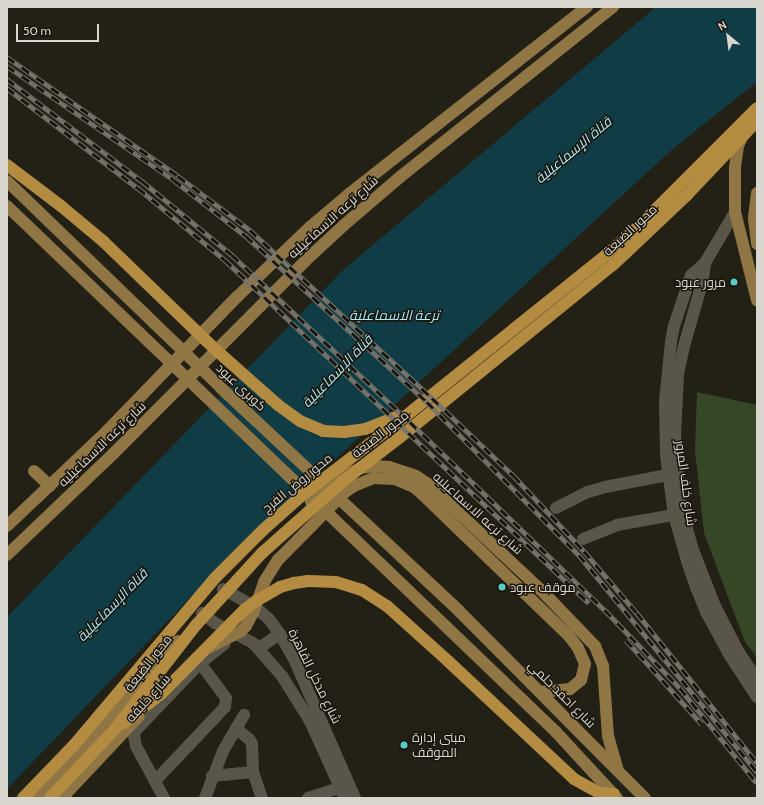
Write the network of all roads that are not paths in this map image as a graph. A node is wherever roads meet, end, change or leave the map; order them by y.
1 (587, 7) edge
2 (613, 7) edge
3 (757, 109) edge
4 (757, 121) edge
5 (7, 165) edge
6 (7, 181) edge
7 (757, 193) edge
8 (7, 206) edge
9 (735, 212) junction
10 (757, 244) edge
11 (705, 262) junction
12 (757, 300) edge
13 (412, 411) junction
14 (34, 471) dead end
15 (668, 475) junction
16 (50, 486) junction
17 (556, 508) dead end
18 (674, 516) junction
19 (7, 526) edge
20 (583, 539) dead end
21 (251, 541) joint
22 (7, 555) edge
23 (223, 589) junction
24 (254, 606) junction
25 (459, 611) joint
26 (202, 613) junction
27 (236, 633) junction
28 (280, 634) junction
29 (259, 648) junction
30 (200, 663) junction
31 (757, 679) edge
32 (540, 692) junction
33 (757, 697) edge
34 (244, 715) dead end
35 (236, 728) junction
36 (115, 729) junction
37 (618, 770) junction
38 (253, 772) junction
39 (212, 776) junction
40 (155, 781) junction
41 (343, 793) edge
42 (616, 796) edge
43 (23, 798) edge
44 (37, 798) edge
45 (50, 798) edge
46 (62, 798) edge
47 (164, 798) edge
48 (204, 798) edge
49 (262, 798) edge
50 (308, 798) edge
51 (355, 798) edge
52 (645, 798) edge

1 - 16 main road, شارع ترعه الاسماعيليه
2 - 22 main road, شارع ترعه الاسماعيليه
3 - 9 main road
3 - 13 highway, محور روض الفرج
4 - 36 highway, محور الضبعة
5 - 13 highway
6 - 25 main road, كوبرى عبود
7 - 10 main road
8 - 42 main road
9 - 11 street, شارع خلف المرور
9 - 12 main road
11 - 15 street, شارع خلف المرور
11 - 31 street, شارع خلف المرور
13 - 21 highway, محور روض الفرج
14 - 16 main road
15 - 17 street
15 - 18 street, شارع خلف المرور
16 - 19 main road, شارع ترعه الاسماعيليه
18 - 20 street
18 - 33 street, شارع خلف المرور
21 - 43 highway, محور الضبعة
23 - 24 street, شارع مدخل القاهرة
23 - 26 main road, شارع ترعه الاسماعيليه
23 - 37 main road, شارع ترعه الاسماعيليه
24 - 27 main road, شارع ترعه الاسماعيليه
24 - 28 street, شارع مدخل القاهرة
24 - 32 main road, شارع ترعه الاسماعيليه
25 - 32 main road, شارع احمد حلمي
26 - 27 street, شارع مدخل القاهرة
26 - 44 main road, شارع ترعه الاسماعيليه
27 - 29 street, شارع مدخل القاهرة
27 - 30 street, شارع خليفه
27 - 46 main road, شارع ترعه الاسماعيليه
28 - 29 street
28 - 51 street, شارع مدخل القاهرة
29 - 41 street, شارع مدخل القاهرة
30 - 40 street, شارع خليفه
30 - 40 street
32 - 37 main road, شارع احمد حلمي
34 - 35 street
35 - 38 street
35 - 39 street
36 - 42 highway
36 - 45 highway, محور الضبعة
37 - 52 main road, شارع احمد حلمي
38 - 39 street
38 - 49 street
39 - 48 street
40 - 47 street, شارع خليفه
41 - 50 street

